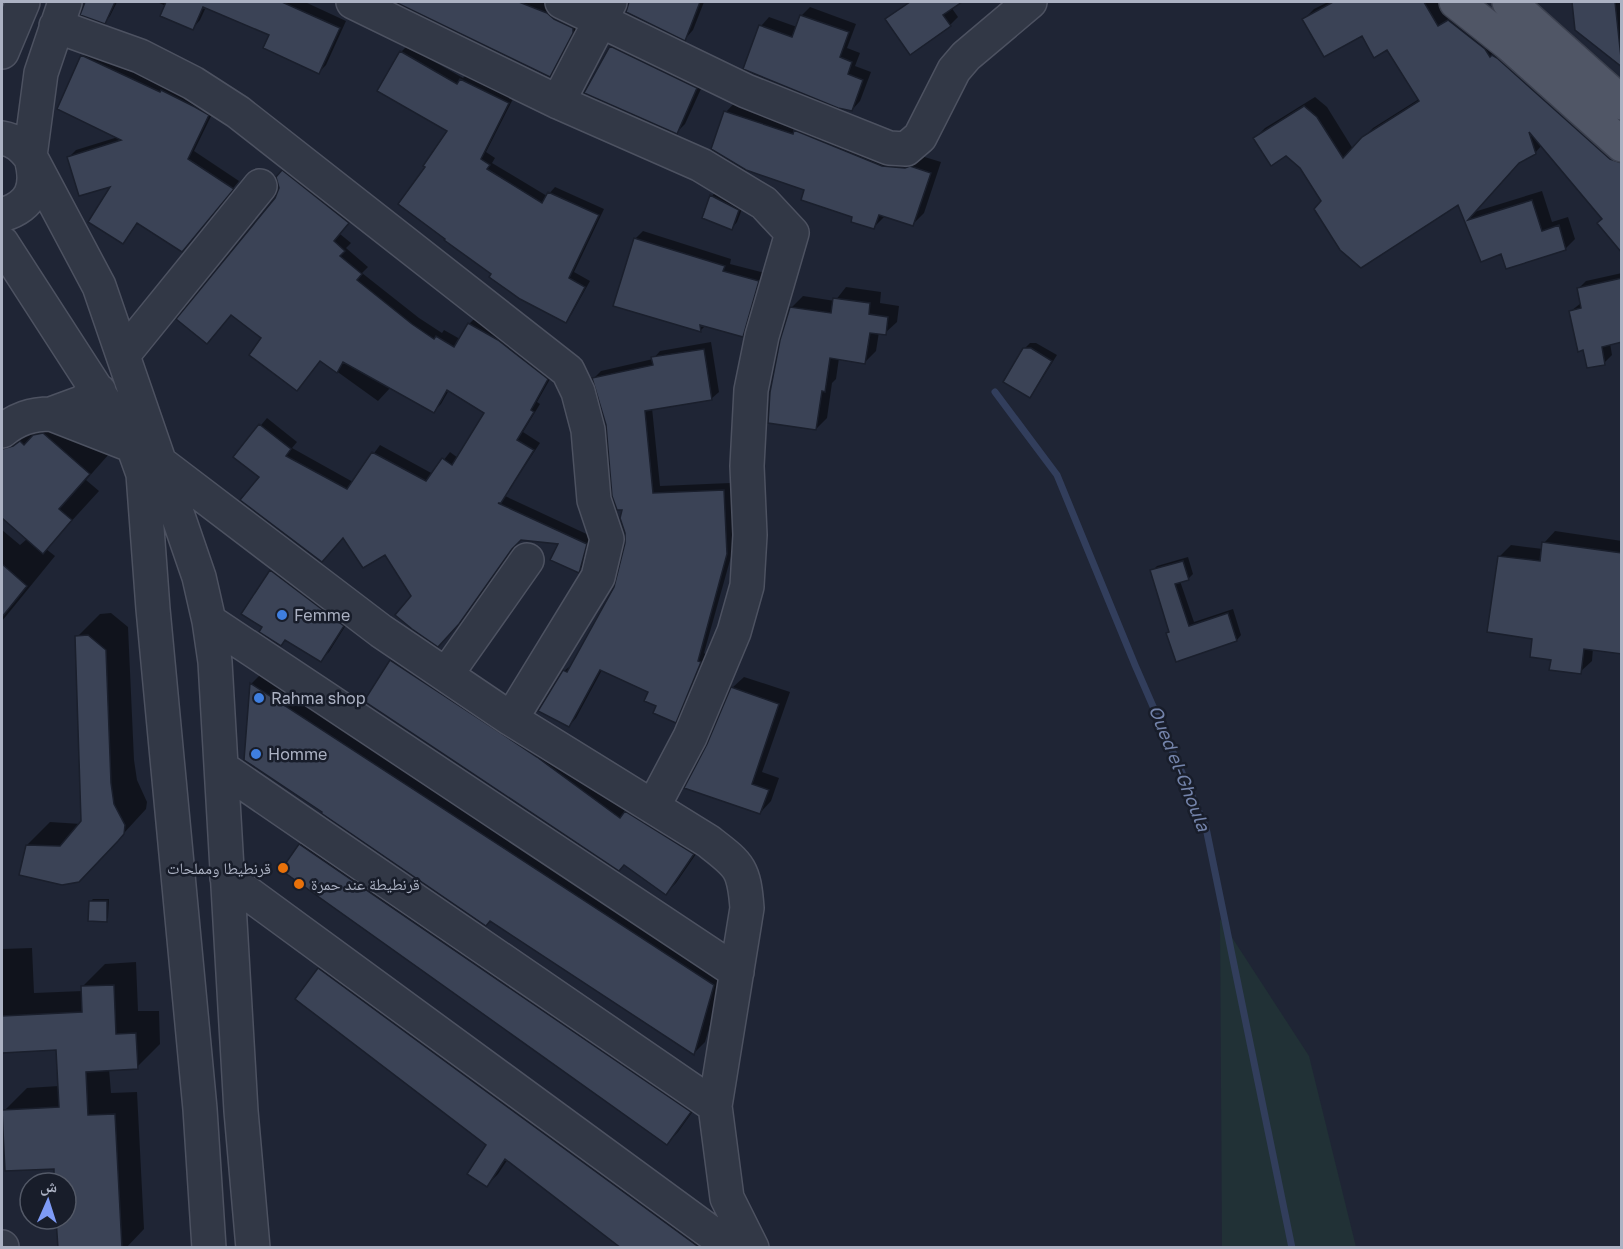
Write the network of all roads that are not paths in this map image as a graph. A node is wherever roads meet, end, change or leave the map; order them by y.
1 (23, 2) edge
2 (353, 2) edge
3 (562, 2) edge
4 (1030, 2) edge
5 (1456, 2) edge
6 (1509, 2) edge
7 (605, 11) edge
8 (60, 14) edge
9 (2, 52) edge
10 (558, 102) junction
11 (1622, 103) edge
12 (2, 138) edge
13 (1622, 145) edge
14 (30, 157) junction
15 (260, 186) dead end
16 (2, 215) edge
17 (2, 243) edge
18 (123, 355) junction
19 (99, 391) junction
20 (51, 414) junction
21 (2, 431) edge
22 (146, 454) junction
23 (527, 560) dead end
24 (209, 621) junction
25 (446, 675) junction
26 (511, 719) junction
27 (222, 768) junction
28 (653, 807) junction
29 (227, 878) junction
30 (737, 972) junction
31 (715, 1106) junction
32 (208, 1248) edge
33 (253, 1248) edge
34 (732, 1248) edge
35 (752, 1248) edge

1 - 9 street
2 - 10 street
3 - 7 street
4 - 7 street
5 - 13 main road
6 - 11 main road
7 - 10 street
8 - 14 street
8 - 26 street
10 - 28 street
12 - 14 street
14 - 16 street
14 - 18 street
15 - 18 street
17 - 19 street
18 - 22 street
19 - 20 street
19 - 22 street
20 - 21 street
20 - 22 street
22 - 24 street
22 - 25 street
22 - 32 street
23 - 25 street
24 - 27 street
24 - 30 street
25 - 26 street
26 - 28 street
27 - 29 street
27 - 31 street
28 - 30 street
29 - 33 street
29 - 34 street
30 - 31 street
31 - 35 street

